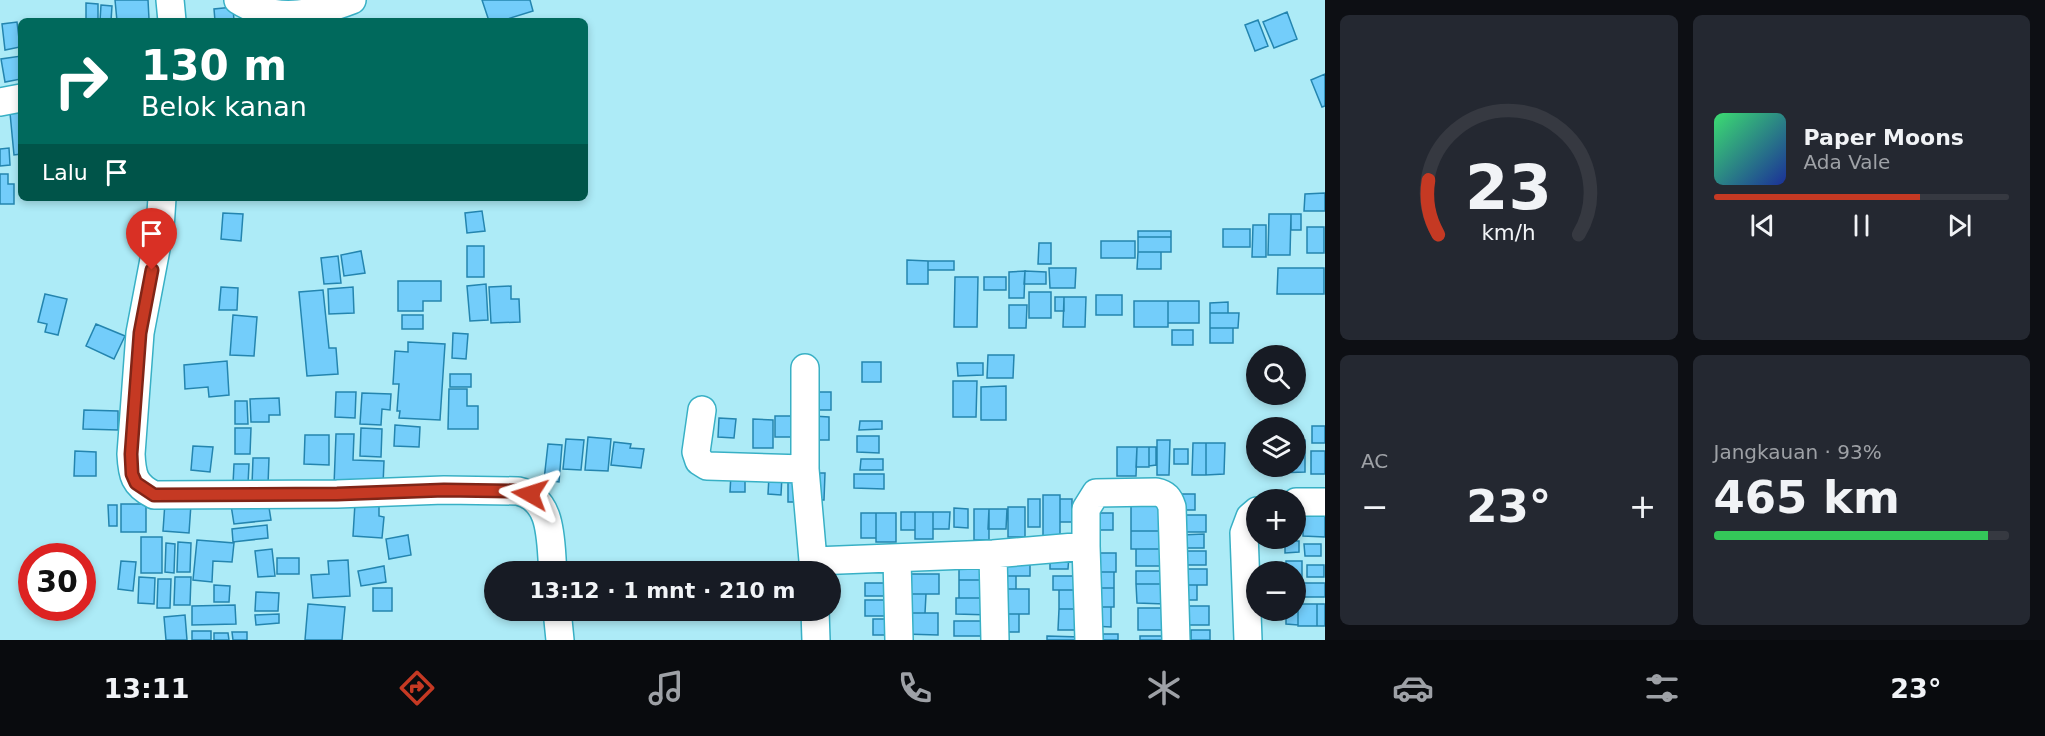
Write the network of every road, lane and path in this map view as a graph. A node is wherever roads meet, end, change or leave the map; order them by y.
1 (170, 0) edge
2 (237, 0) edge
3 (352, 0) edge
4 (172, 18) edge
5 (18, 99) edge
6 (0, 102) edge
7 (162, 201) edge
8 (805, 368) dead end
9 (702, 410) dead end
10 (805, 469) junction
11 (1306, 502) edge
12 (1325, 502) edge
13 (1246, 528) edge
14 (1086, 546) junction
15 (993, 554) junction
16 (897, 558) junction
17 (552, 561) edge
18 (814, 561) edge
19 (841, 563) edge
20 (558, 621) edge
21 (815, 621) edge
22 (560, 640) edge
23 (816, 640) edge
24 (899, 640) edge
25 (995, 640) edge
26 (1089, 640) edge
27 (1176, 640) edge
28 (1248, 640) edge

1 - 4 street
2 - 3 street
5 - 6 street
7 - 17 street
8 - 10 street
9 - 10 street
10 - 18 street
11 - 12 street
13 - 28 street
14 - 15 street
14 - 26 street
14 - 27 street
15 - 16 street
15 - 25 street
16 - 19 street
16 - 24 street
20 - 22 street
21 - 23 street

